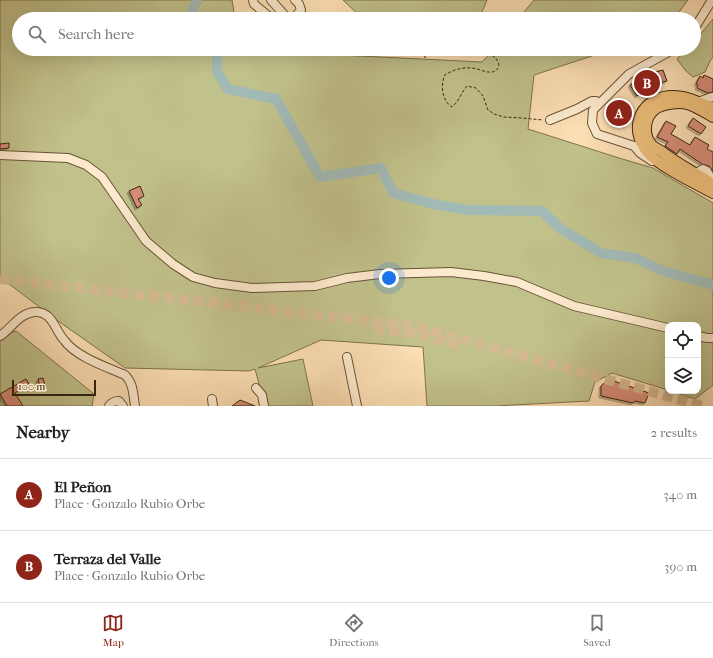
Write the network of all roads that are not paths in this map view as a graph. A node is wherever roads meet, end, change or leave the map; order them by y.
1 (253, 0) edge
2 (271, 0) edge
3 (295, 0) edge
4 (712, 0) edge
5 (264, 12) edge
6 (282, 12) edge
7 (299, 12) edge
8 (701, 18) edge
9 (661, 56) edge
10 (713, 98) edge
11 (698, 102) junction
12 (599, 104) junction
13 (713, 108) edge
14 (713, 117) edge
15 (550, 120) road end
16 (638, 145) junction
17 (0, 155) edge
18 (711, 182) edge
19 (713, 193) edge
20 (665, 327) edge
21 (0, 336) edge
22 (701, 337) edge
23 (713, 338) edge
24 (347, 357) dead end
25 (256, 388) dead end
26 (109, 406) edge
27 (122, 406) edge
28 (135, 406) edge
29 (264, 406) edge
30 (357, 406) edge

1 - 5 street
2 - 6 street
3 - 7 street
4 - 8 street
9 - 12 street
10 - 11 street
11 - 13 main road
11 - 16 main road
12 - 15 street
12 - 16 street
14 - 18 main road
16 - 19 main road
17 - 20 street
21 - 28 street
22 - 23 street
24 - 30 street
25 - 29 street
26 - 27 street

